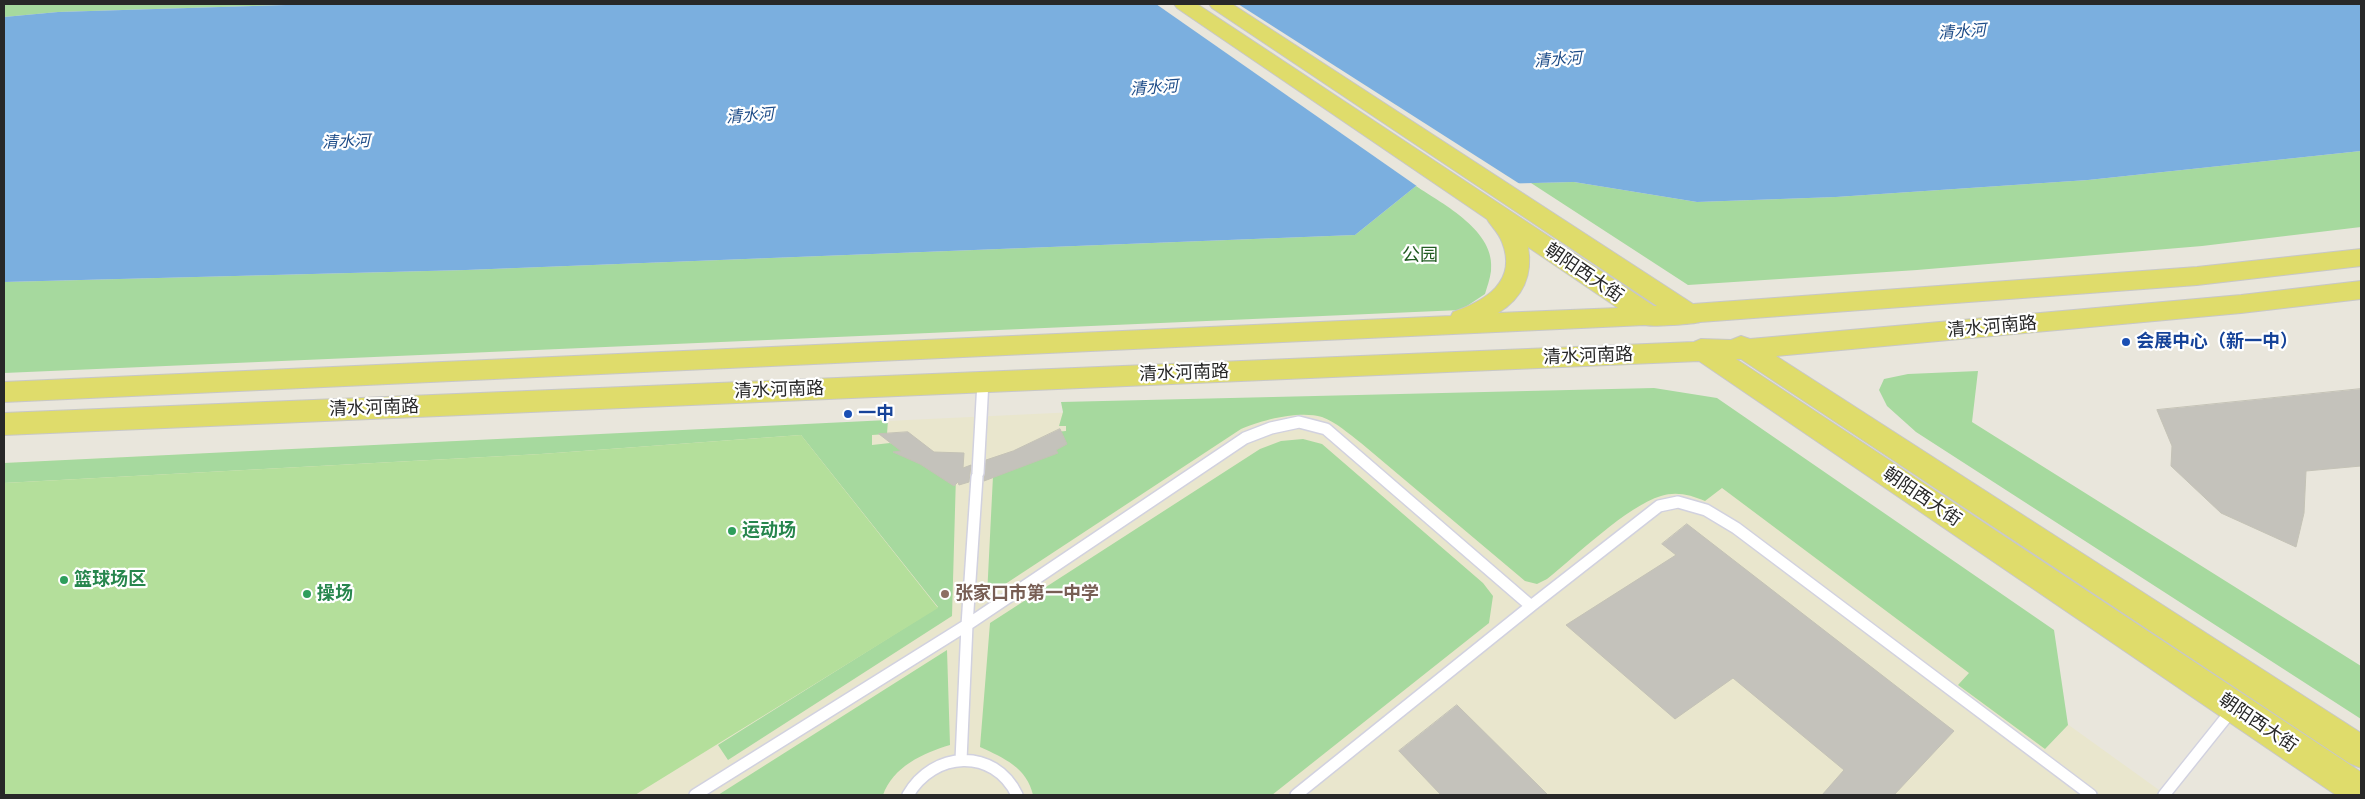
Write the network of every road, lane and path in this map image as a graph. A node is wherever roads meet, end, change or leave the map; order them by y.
1 (1184, 4) edge
2 (1219, 4) edge
3 (1498, 207) junction
4 (2361, 258) edge
5 (2361, 290) edge
6 (1688, 314) junction
7 (1649, 316) junction
8 (1444, 325) junction
9 (1746, 349) junction
10 (1705, 351) junction
11 (984, 381) junction
12 (4, 392) edge
13 (4, 424) edge
14 (1531, 606) junction
15 (968, 625) junction
16 (2235, 707) junction
17 (2361, 752) edge
18 (960, 760) junction
19 (2361, 792) edge
20 (695, 795) edge
21 (908, 795) edge
22 (1017, 795) edge
23 (1296, 795) edge
24 (2091, 795) edge
25 (2164, 795) edge

1 - 3 main road
2 - 3 main road
3 - 6 main road, 朝阳西大街
3 - 7 main road, 朝阳西大街
3 - 8 main road
4 - 6 main road, 清水河南路
5 - 9 main road, 清水河南路
6 - 7 main road, 清水河南路
6 - 9 main road, 朝阳西大街
7 - 8 main road, 清水河南路
7 - 10 main road, 朝阳西大街
8 - 12 main road, 清水河南路
9 - 10 main road, 清水河南路
9 - 17 main road, 朝阳西大街
10 - 11 main road, 清水河南路
10 - 16 main road, 朝阳西大街
11 - 13 main road, 清水河南路
11 - 15 lane
14 - 15 lane
14 - 23 lane
14 - 24 lane
15 - 18 lane
15 - 20 lane
16 - 19 main road, 朝阳西大街
16 - 25 lane
18 - 21 lane
18 - 22 lane

